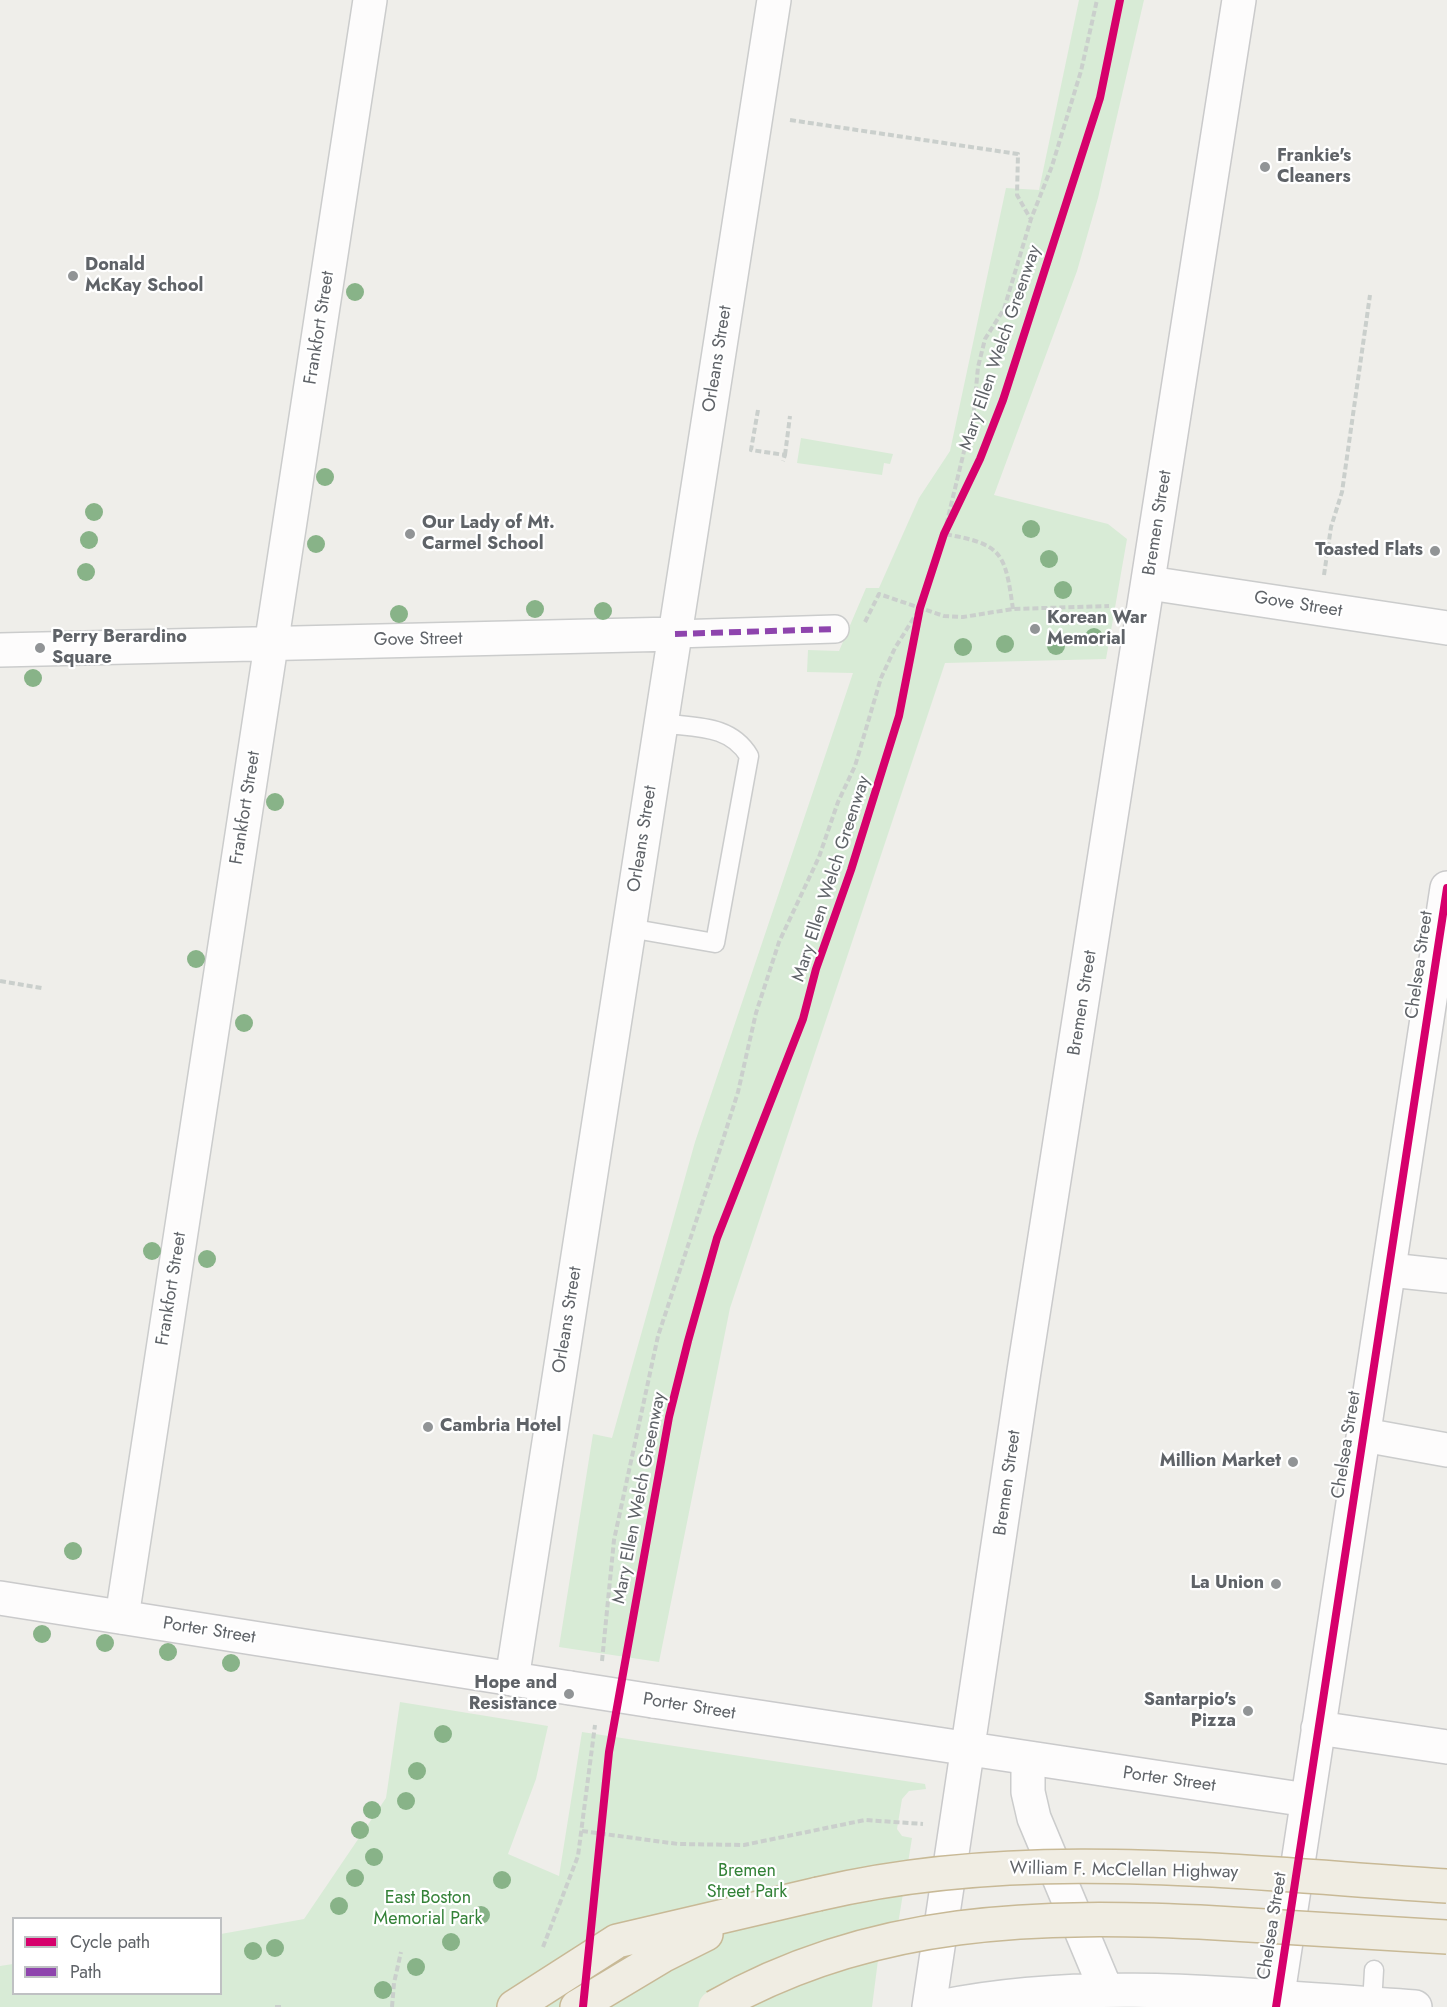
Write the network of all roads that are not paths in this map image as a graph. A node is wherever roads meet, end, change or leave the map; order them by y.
1 (370, 0) edge
2 (774, 0) edge
3 (1239, 0) edge
4 (1149, 583) junction
5 (1447, 628) edge
6 (835, 629) dead end
7 (675, 634) junction
8 (271, 644) junction
9 (0, 650) edge
10 (661, 723) junction
11 (1447, 888) edge
12 (629, 928) junction
13 (1390, 1270) junction
14 (1447, 1276) edge
15 (1364, 1435) junction
16 (1447, 1450) edge
17 (0, 1598) edge
18 (122, 1617) junction
19 (512, 1679) junction
20 (1318, 1728) junction
21 (1447, 1747) edge
22 (968, 1750) junction
23 (1028, 1760) junction
24 (1307, 1800) junction
25 (1447, 1886) edge
26 (818, 1894) junction
27 (1447, 1937) edge
28 (1374, 1970) dead end
29 (1106, 1990) junction
30 (1276, 2002) edge
31 (1372, 2004) junction
32 (514, 2007) edge
33 (577, 2007) edge
34 (715, 2007) edge
35 (929, 2007) edge
36 (940, 2007) edge
37 (1415, 2007) edge

1 - 8 street, Frankfort Street
2 - 7 street, Orleans Street
3 - 4 street, Bremen Street
4 - 5 street, Gove Street
4 - 22 street, Bremen Street
6 - 7 street, Gove Street
7 - 8 street, Gove Street
7 - 10 street, Orleans Street
8 - 9 street, Gove Street
8 - 18 street, Frankfort Street
10 - 12 street, Orleans Street
10 - 12 lane
11 - 13 street, Chelsea Street
12 - 19 street, Orleans Street
13 - 14 street
13 - 15 street, Chelsea Street
15 - 16 street
15 - 20 street, Chelsea Street
17 - 18 street, Porter Street
18 - 19 street, Porter Street
19 - 22 street, Porter Street, bridge
20 - 21 street
20 - 24 street, Chelsea Street
22 - 23 street, Porter Street
22 - 35 street, Bremen Street
23 - 24 street, Porter Street
23 - 29 street
24 - 30 street, Chelsea Street
25 - 26 highway, William F. McClellan Highway, bridge
26 - 32 highway
26 - 33 highway, William F. McClellan Highway
27 - 34 highway, bridge
28 - 31 lane
29 - 30 street
29 - 36 street
30 - 31 street
31 - 37 street

